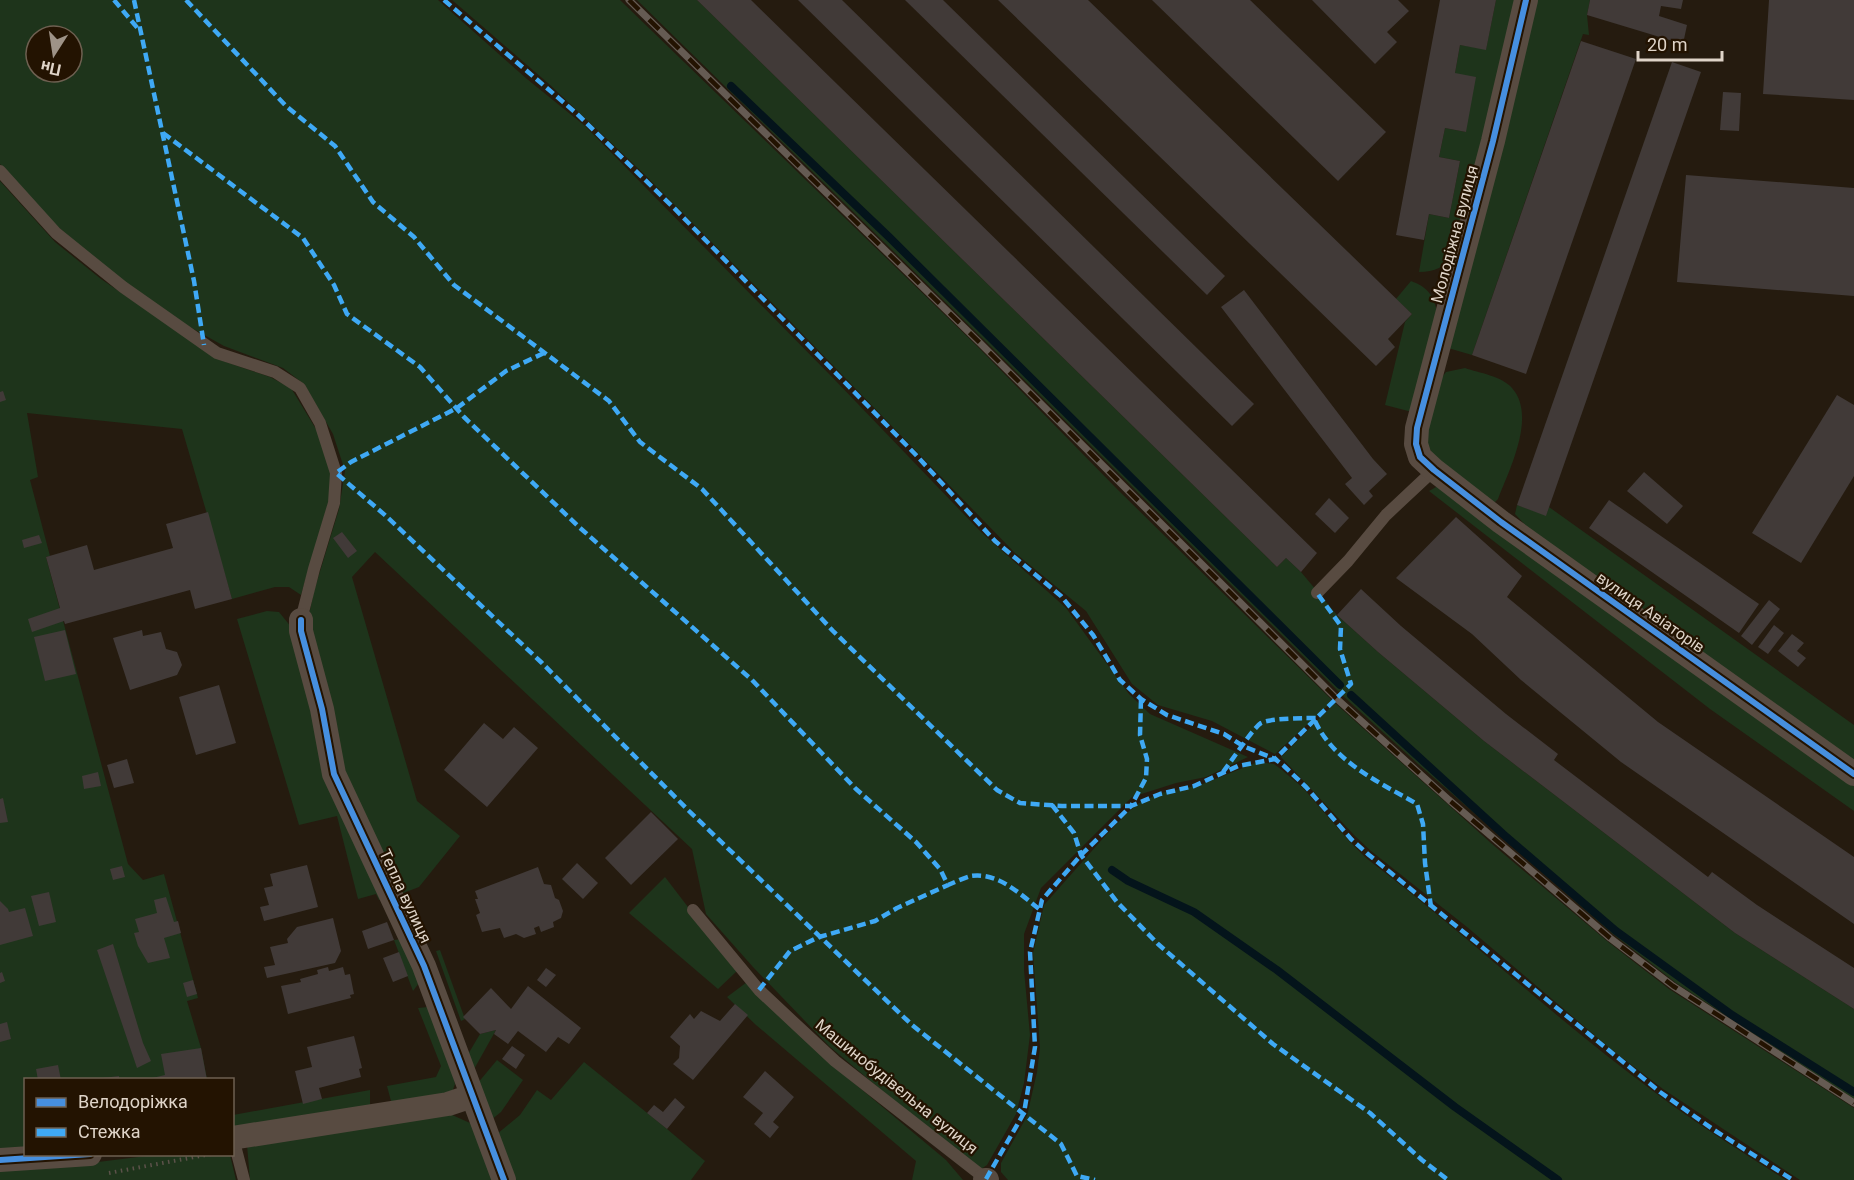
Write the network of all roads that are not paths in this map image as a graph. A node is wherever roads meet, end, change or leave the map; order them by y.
1 (1526, 0) edge
2 (0, 171) edge
3 (1434, 470) junction
4 (1317, 593) dead end
5 (302, 620) joint
6 (1854, 774) edge
7 (693, 910) dead end
8 (472, 1096) junction
9 (234, 1138) edge
10 (234, 1142) edge
11 (0, 1160) edge
12 (95, 1164) edge
13 (244, 1180) edge
14 (504, 1180) edge
15 (986, 1180) edge

1 - 3 street, Молодіжна вулиця
2 - 5 lane
3 - 4 lane
3 - 6 street, вулиця Авіаторів
5 - 8 street, Тепла вулиця
7 - 15 lane, Машинобудівельна вулиця
8 - 9 street
8 - 14 street, Тепла вулиця
10 - 13 lane
11 - 12 street

